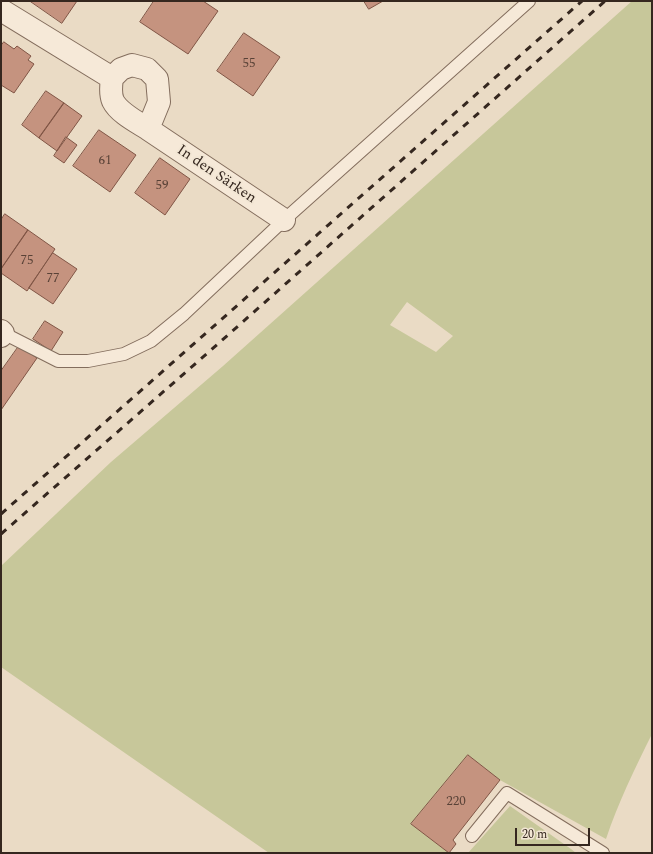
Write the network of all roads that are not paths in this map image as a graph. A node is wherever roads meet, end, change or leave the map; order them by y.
1 (529, 1) edge
2 (1, 10) edge
3 (112, 78) junction
4 (148, 129) junction
5 (284, 220) junction
6 (2, 333) edge
7 (472, 836) dead end
8 (603, 853) edge

1 - 5 lane
2 - 3 street
3 - 4 street, In den Särken
3 - 4 street
4 - 5 street, In den Särken
5 - 6 lane
7 - 8 lane

